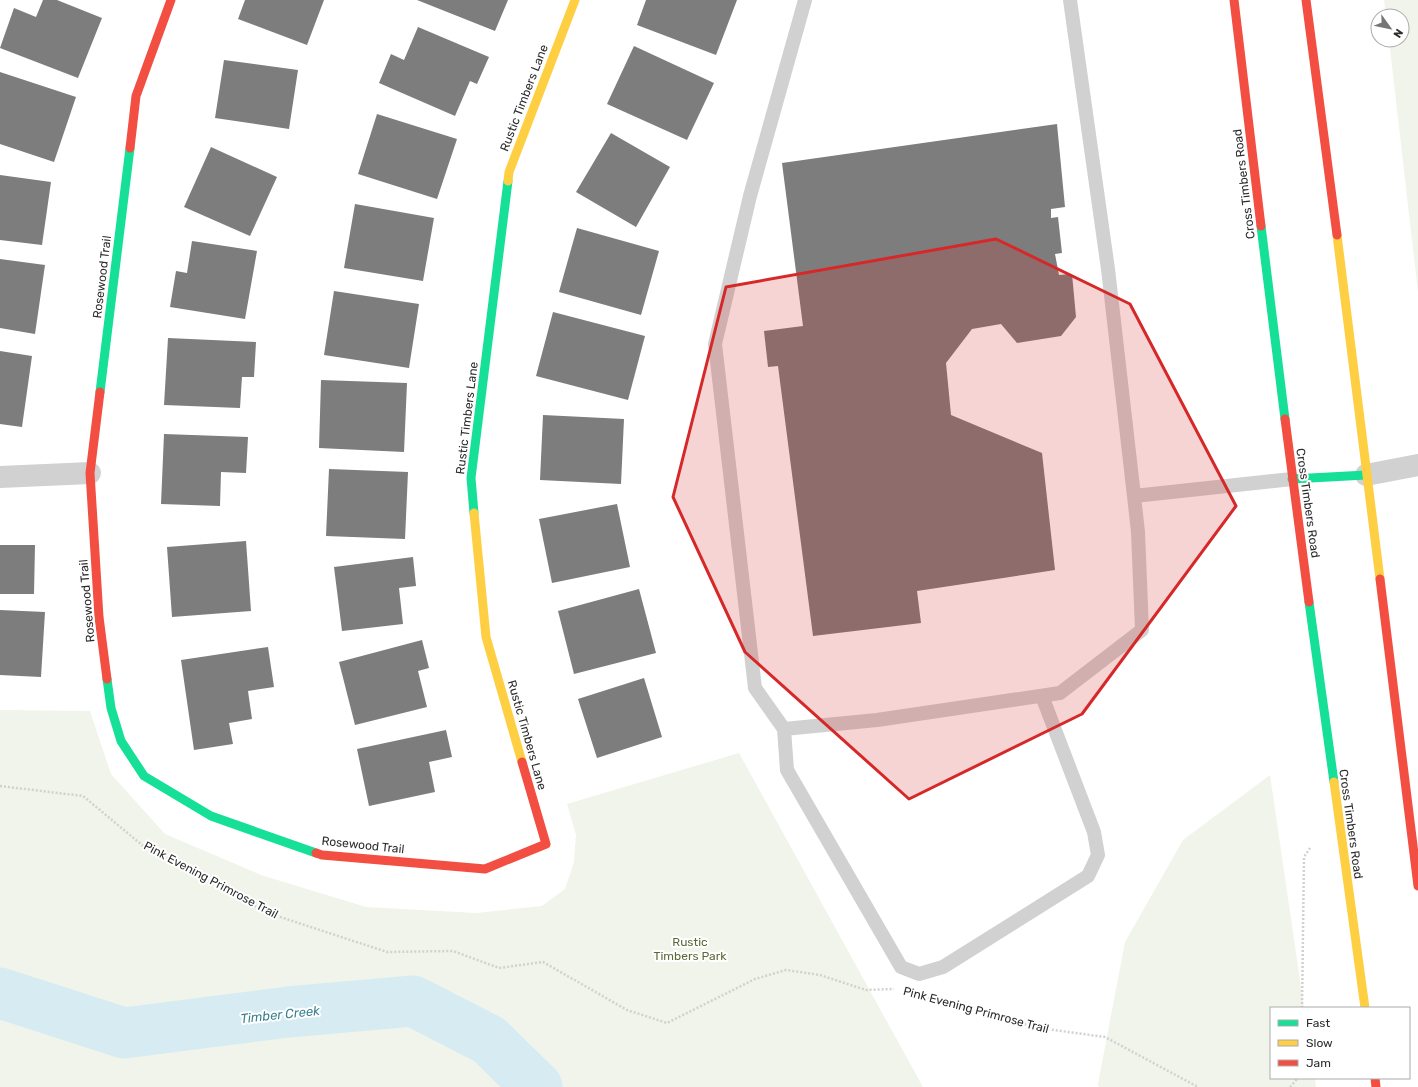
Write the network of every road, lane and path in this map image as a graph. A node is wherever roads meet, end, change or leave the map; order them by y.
1 (171, 0) edge
2 (575, 0) edge
3 (805, 0) edge
4 (1070, 0) edge
5 (1234, 0) edge
6 (1306, 0) edge
7 (1418, 465) edge
8 (90, 473) junction
9 (1366, 475) junction
10 (0, 477) edge
11 (1292, 479) junction
12 (1134, 496) junction
13 (1042, 696) junction
14 (784, 729) junction
15 (0, 786) edge
16 (546, 844) joint
17 (1310, 848) dead end
18 (1418, 886) edge
19 (895, 988) dead end
20 (922, 996) dead end
21 (1302, 1007) edge
22 (1365, 1007) edge
23 (1297, 1079) edge
24 (1198, 1087) edge
25 (1290, 1087) edge

1 - 8 street, Rosewood Trail
2 - 16 street, Rustic Timbers Lane
3 - 14 lane
4 - 12 lane
5 - 11 street, Cross Timbers Road
6 - 9 street
7 - 9 street
8 - 10 street
8 - 16 street, Rosewood Trail
9 - 11 street
9 - 18 street
11 - 12 lane
11 - 22 street, Cross Timbers Road
12 - 13 lane
13 - 14 lane
13 - 14 lane
15 - 19 path, Pink Evening Primrose Trail
17 - 21 path
20 - 24 path, Pink Evening Primrose Trail
23 - 25 path

